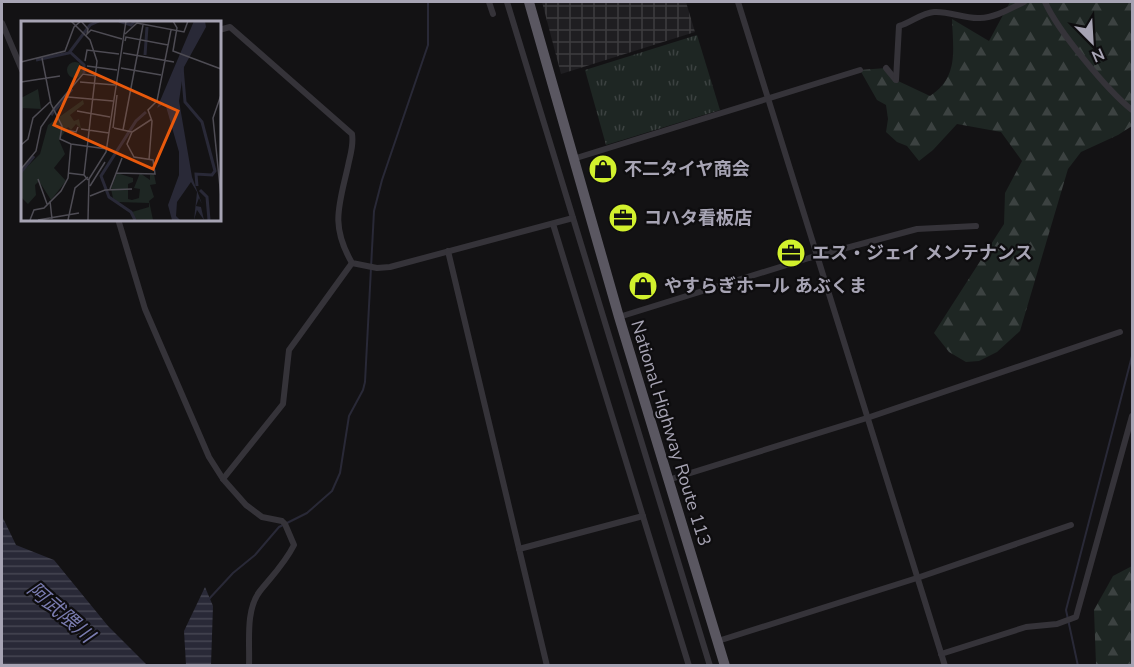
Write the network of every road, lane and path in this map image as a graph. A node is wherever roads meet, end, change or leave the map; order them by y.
1 (489, 2) edge
2 (507, 2) edge
3 (529, 2) edge
4 (738, 2) edge
5 (1024, 2) edge
6 (1045, 2) edge
7 (493, 14) dead end
8 (2, 23) edge
9 (220, 30) edge
10 (21, 68) edge
11 (886, 68) dead end
12 (860, 70) dead end
13 (768, 98) junction
14 (1132, 110) edge
15 (572, 159) junction
16 (573, 218) junction
17 (118, 220) edge
18 (553, 224) junction
19 (976, 226) dead end
20 (448, 251) junction
21 (817, 257) junction
22 (352, 262) junction
23 (619, 317) junction
24 (1120, 332) dead end
25 (1132, 416) edge
26 (867, 418) junction
27 (224, 479) junction
28 (668, 480) junction
29 (643, 516) junction
30 (1071, 525) dead end
31 (519, 549) junction
32 (917, 578) junction
33 (717, 641) junction
34 (941, 654) junction
35 (249, 666) edge
36 (547, 666) edge
37 (689, 666) edge
38 (710, 666) edge
39 (725, 666) edge
40 (945, 666) edge

1 - 7 street
2 - 16 street
3 - 15 highway, National Highway Route 113
4 - 13 street
5 - 11 street
6 - 14 street
8 - 10 street
9 - 22 street
12 - 13 street
13 - 15 street
13 - 21 street
15 - 23 highway, National Highway Route 113
16 - 18 street
16 - 38 street
17 - 27 street
18 - 20 street
18 - 29 street
19 - 21 street
20 - 22 street
20 - 31 street
21 - 23 street
21 - 26 street
22 - 27 street
23 - 28 highway, National Highway Route 113
24 - 26 street
25 - 34 street
26 - 28 street
26 - 32 street
27 - 35 street
28 - 33 highway, National Highway Route 113
29 - 31 street
29 - 37 street
30 - 32 street
31 - 36 street
32 - 33 street
32 - 34 street
33 - 39 highway, National Highway Route 113
34 - 40 street

